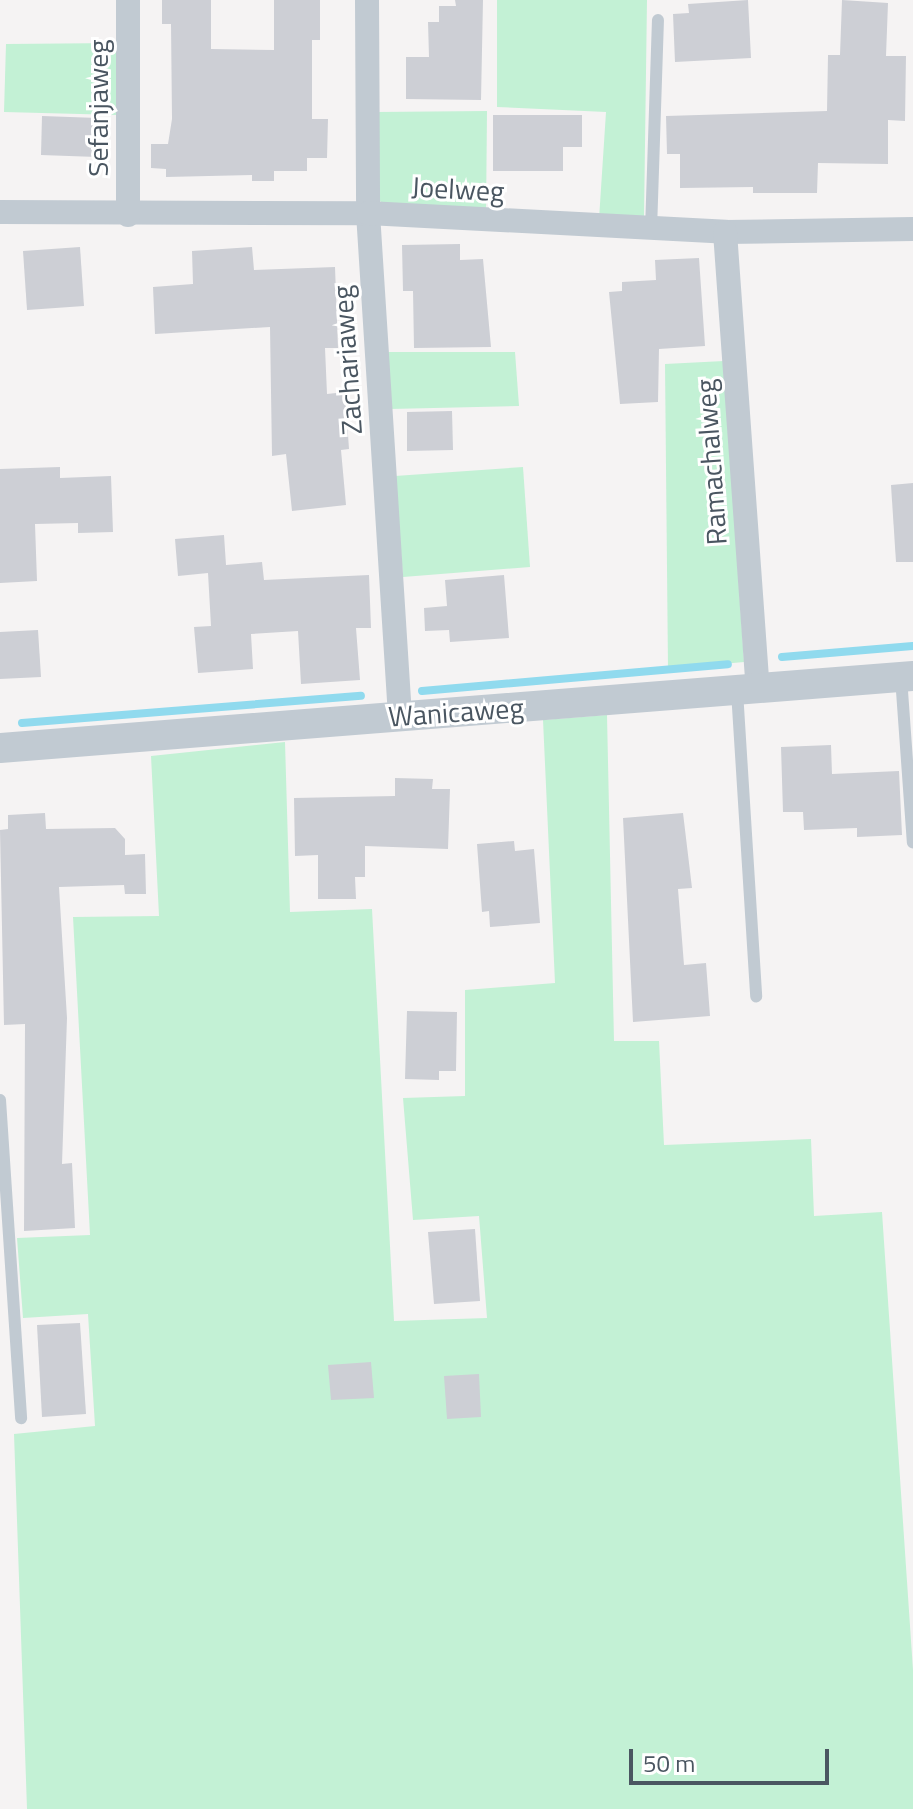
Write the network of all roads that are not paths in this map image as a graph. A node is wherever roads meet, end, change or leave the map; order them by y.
1 (128, 0) edge
2 (367, 0) edge
3 (658, 20) dead end
4 (0, 212) edge
5 (368, 213) junction
6 (128, 215) junction
7 (913, 229) edge
8 (651, 230) junction
9 (725, 232) junction
10 (907, 676) edge
11 (747, 688) junction
12 (400, 716) junction
13 (0, 748) edge
14 (913, 843) edge
15 (756, 996) dead end
16 (0, 1100) edge
17 (21, 1418) dead end

1 - 6 street, Sefanjaweg
2 - 5 street, Zachariaweg
3 - 8 lane
4 - 6 street, Joelweg
5 - 6 street, Joelweg
5 - 8 street, Joelweg
5 - 12 street, Zachariaweg
7 - 9 street, Joelweg
8 - 9 street, Joelweg
9 - 11 street, Ramachalweg
10 - 11 street, Wanicaweg
10 - 14 lane
11 - 12 street, Wanicaweg
11 - 15 lane, Ramachalweg
12 - 13 street, Wanicaweg
16 - 17 lane

